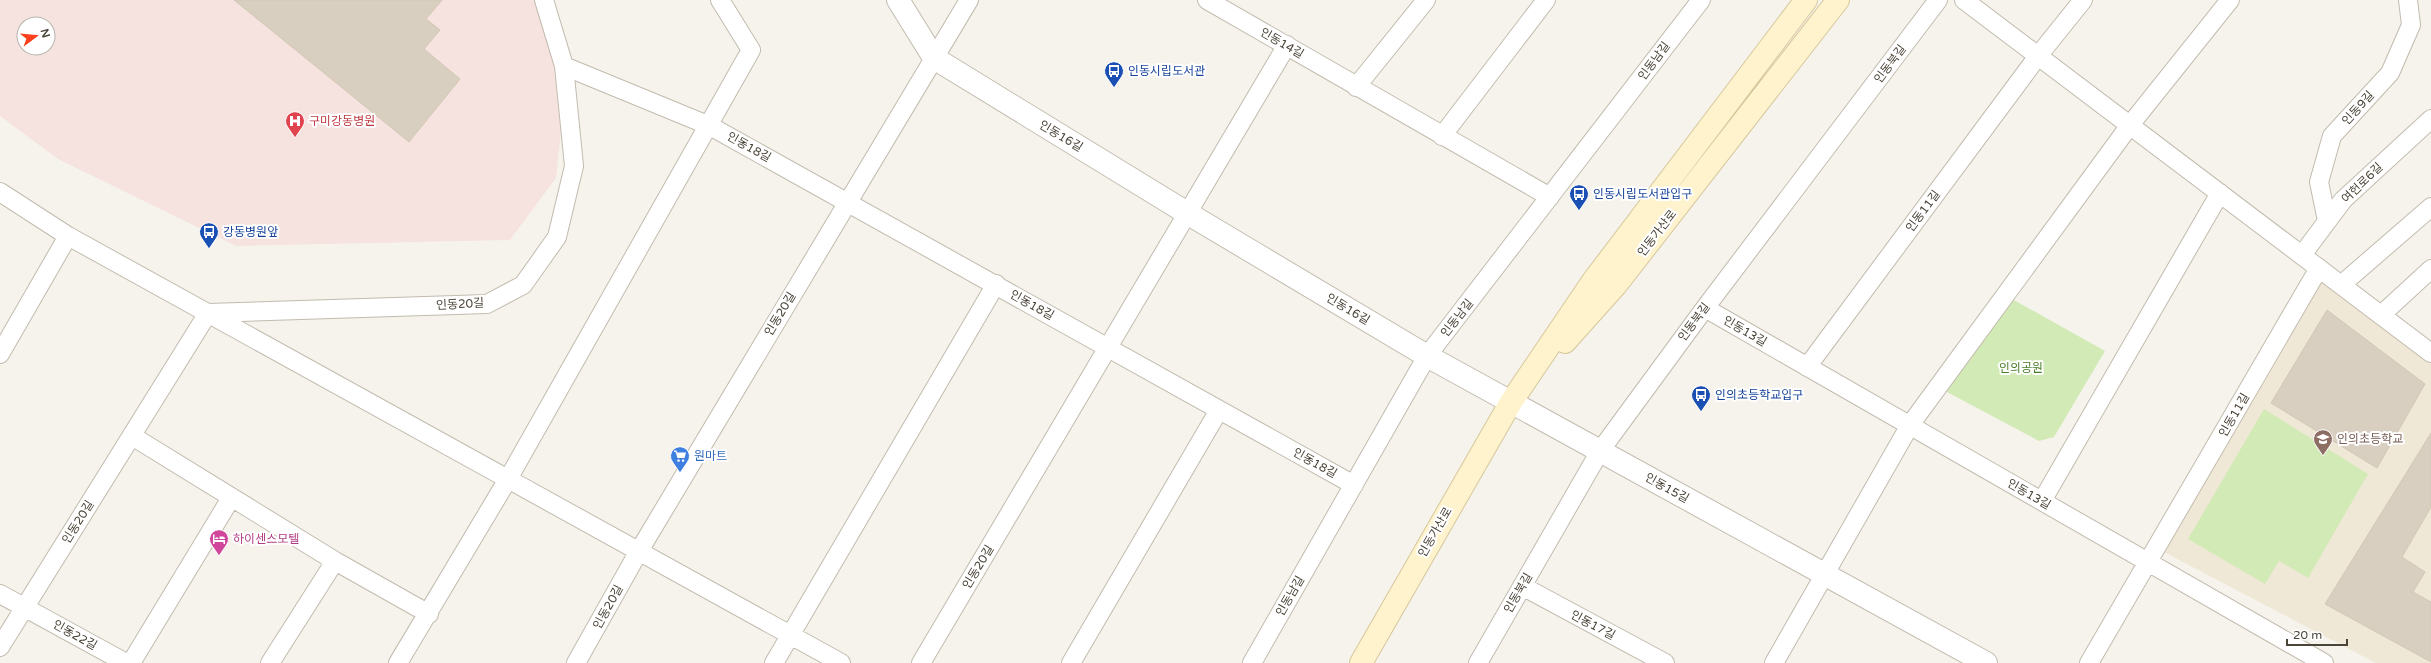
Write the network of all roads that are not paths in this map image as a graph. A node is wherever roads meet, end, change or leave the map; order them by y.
1 (544, 0) edge
2 (720, 0) edge
3 (898, 0) edge
4 (969, 0) edge
5 (1207, 0) edge
6 (1426, 0) edge
7 (1546, 0) edge
8 (1701, 0) edge
9 (1806, 0) edge
10 (1838, 0) edge
11 (1938, 0) edge
12 (1964, 0) edge
13 (2083, 0) edge
14 (2230, 0) edge
15 (2408, 0) edge
16 (1287, 45) junction
17 (2038, 56) junction
18 (934, 58) junction
19 (564, 66) junction
20 (1356, 87) junction
21 (2430, 122) edge
22 (2130, 125) junction
23 (710, 126) junction
24 (1442, 136) junction
25 (0, 192) edge
26 (2220, 193) junction
27 (1550, 197) junction
28 (848, 201) junction
29 (2431, 207) edge
30 (1187, 213) junction
31 (2327, 221) junction
32 (68, 236) junction
33 (2302, 255) junction
34 (2319, 268) junction
35 (2431, 269) edge
36 (996, 284) junction
37 (2341, 285) junction
38 (1705, 308) junction
39 (208, 313) junction
40 (2381, 315) junction
41 (1108, 347) junction
42 (2431, 353) edge
43 (0, 354) edge
44 (1427, 356) junction
45 (1807, 366) junction
46 (1511, 402) junction
47 (1219, 410) junction
48 (1910, 425) junction
49 (132, 436) junction
50 (1600, 451) junction
51 (508, 479) junction
52 (1354, 485) junction
53 (231, 498) junction
54 (2042, 501) junction
55 (639, 551) junction
56 (335, 561) junction
57 (2148, 562) junction
58 (1823, 574) junction
59 (1522, 586) junction
60 (0, 594) edge
61 (24, 607) junction
62 (429, 614) junction
63 (790, 635) junction
64 (0, 647) edge
65 (1654, 660) edge
66 (126, 663) edge
67 (131, 663) edge
68 (270, 663) edge
69 (398, 663) edge
70 (576, 663) edge
71 (774, 663) edge
72 (841, 663) edge
73 (921, 663) edge
74 (1070, 663) edge
75 (1252, 663) edge
76 (1360, 663) edge
77 (1478, 663) edge
78 (1774, 663) edge
79 (1986, 663) edge
80 (2089, 663) edge
81 (2324, 663) edge

1 - 19 street
2 - 23 street
3 - 18 street, 인동16길
4 - 18 street
5 - 16 street, 인동14길
6 - 20 street
7 - 24 street
8 - 27 street, 인동남길
9 - 46 main road, 인동가산로
10 - 46 main road, 인동가산로
11 - 38 street, 인동북길
12 - 17 street
13 - 17 street
14 - 22 street
15 - 31 street, 인동9길
16 - 20 street, 인동14길
16 - 30 street
17 - 22 street
17 - 45 street, 인동11길
18 - 28 street
18 - 30 street, 인동16길
19 - 23 street, 인동18길
19 - 39 street, 인동20길
20 - 24 street, 인동14길
21 - 31 street, 여헌로6길
22 - 26 street
22 - 48 street
23 - 28 street, 인동18길
23 - 51 street
24 - 27 street, 인동14길
25 - 32 street
26 - 33 street
26 - 54 street
27 - 44 street, 인동남길
28 - 36 street, 인동18길
28 - 55 street, 인동20길
29 - 37 street
30 - 41 street
30 - 44 street, 인동16길
31 - 33 street, 여헌로6길
32 - 39 street
32 - 43 street
33 - 34 street
34 - 37 street
34 - 57 street, 인동11길
35 - 40 street
36 - 41 street, 인동18길
36 - 63 street
37 - 40 street
38 - 45 street, 인동13길
38 - 50 street, 인동북길
39 - 49 street, 인동20길
39 - 51 street
40 - 42 street
41 - 47 street, 인동18길
41 - 73 street, 인동20길
44 - 46 street, 인동16길
44 - 52 street, 인동남길
45 - 48 street, 인동13길
46 - 50 street, 인동15길
46 - 76 main road, 인동가산로
47 - 52 street, 인동18길
47 - 74 street
48 - 54 street, 인동13길
48 - 58 street
49 - 53 street
49 - 61 street, 인동20길
50 - 58 street, 인동15길
50 - 59 street, 인동북길
51 - 55 street
51 - 62 street
52 - 75 street, 인동남길
53 - 56 street
53 - 67 street
54 - 57 street, 인동13길
55 - 63 street
55 - 70 street, 인동20길
56 - 62 street
56 - 68 street
57 - 80 street
57 - 81 street, 인동13길
58 - 78 street
58 - 79 street, 인동15길
59 - 65 street, 인동17길
59 - 77 street, 인동북길
60 - 61 street, 인동22길
61 - 64 street
61 - 66 street, 인동22길
62 - 69 street
63 - 71 street
63 - 72 street

